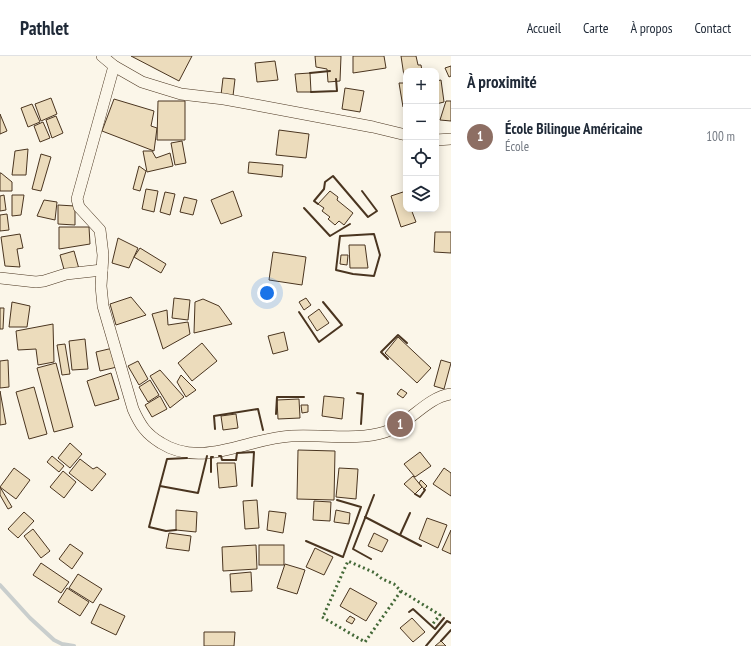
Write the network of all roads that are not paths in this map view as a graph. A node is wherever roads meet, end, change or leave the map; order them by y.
1 (102, 56) edge
2 (114, 66) junction
3 (403, 134) edge
4 (451, 139) edge
5 (439, 140) edge
6 (102, 270) junction
7 (0, 278) edge
8 (451, 394) edge

1 - 2 street
2 - 3 street
2 - 6 street
4 - 5 street
6 - 7 street
6 - 8 street

